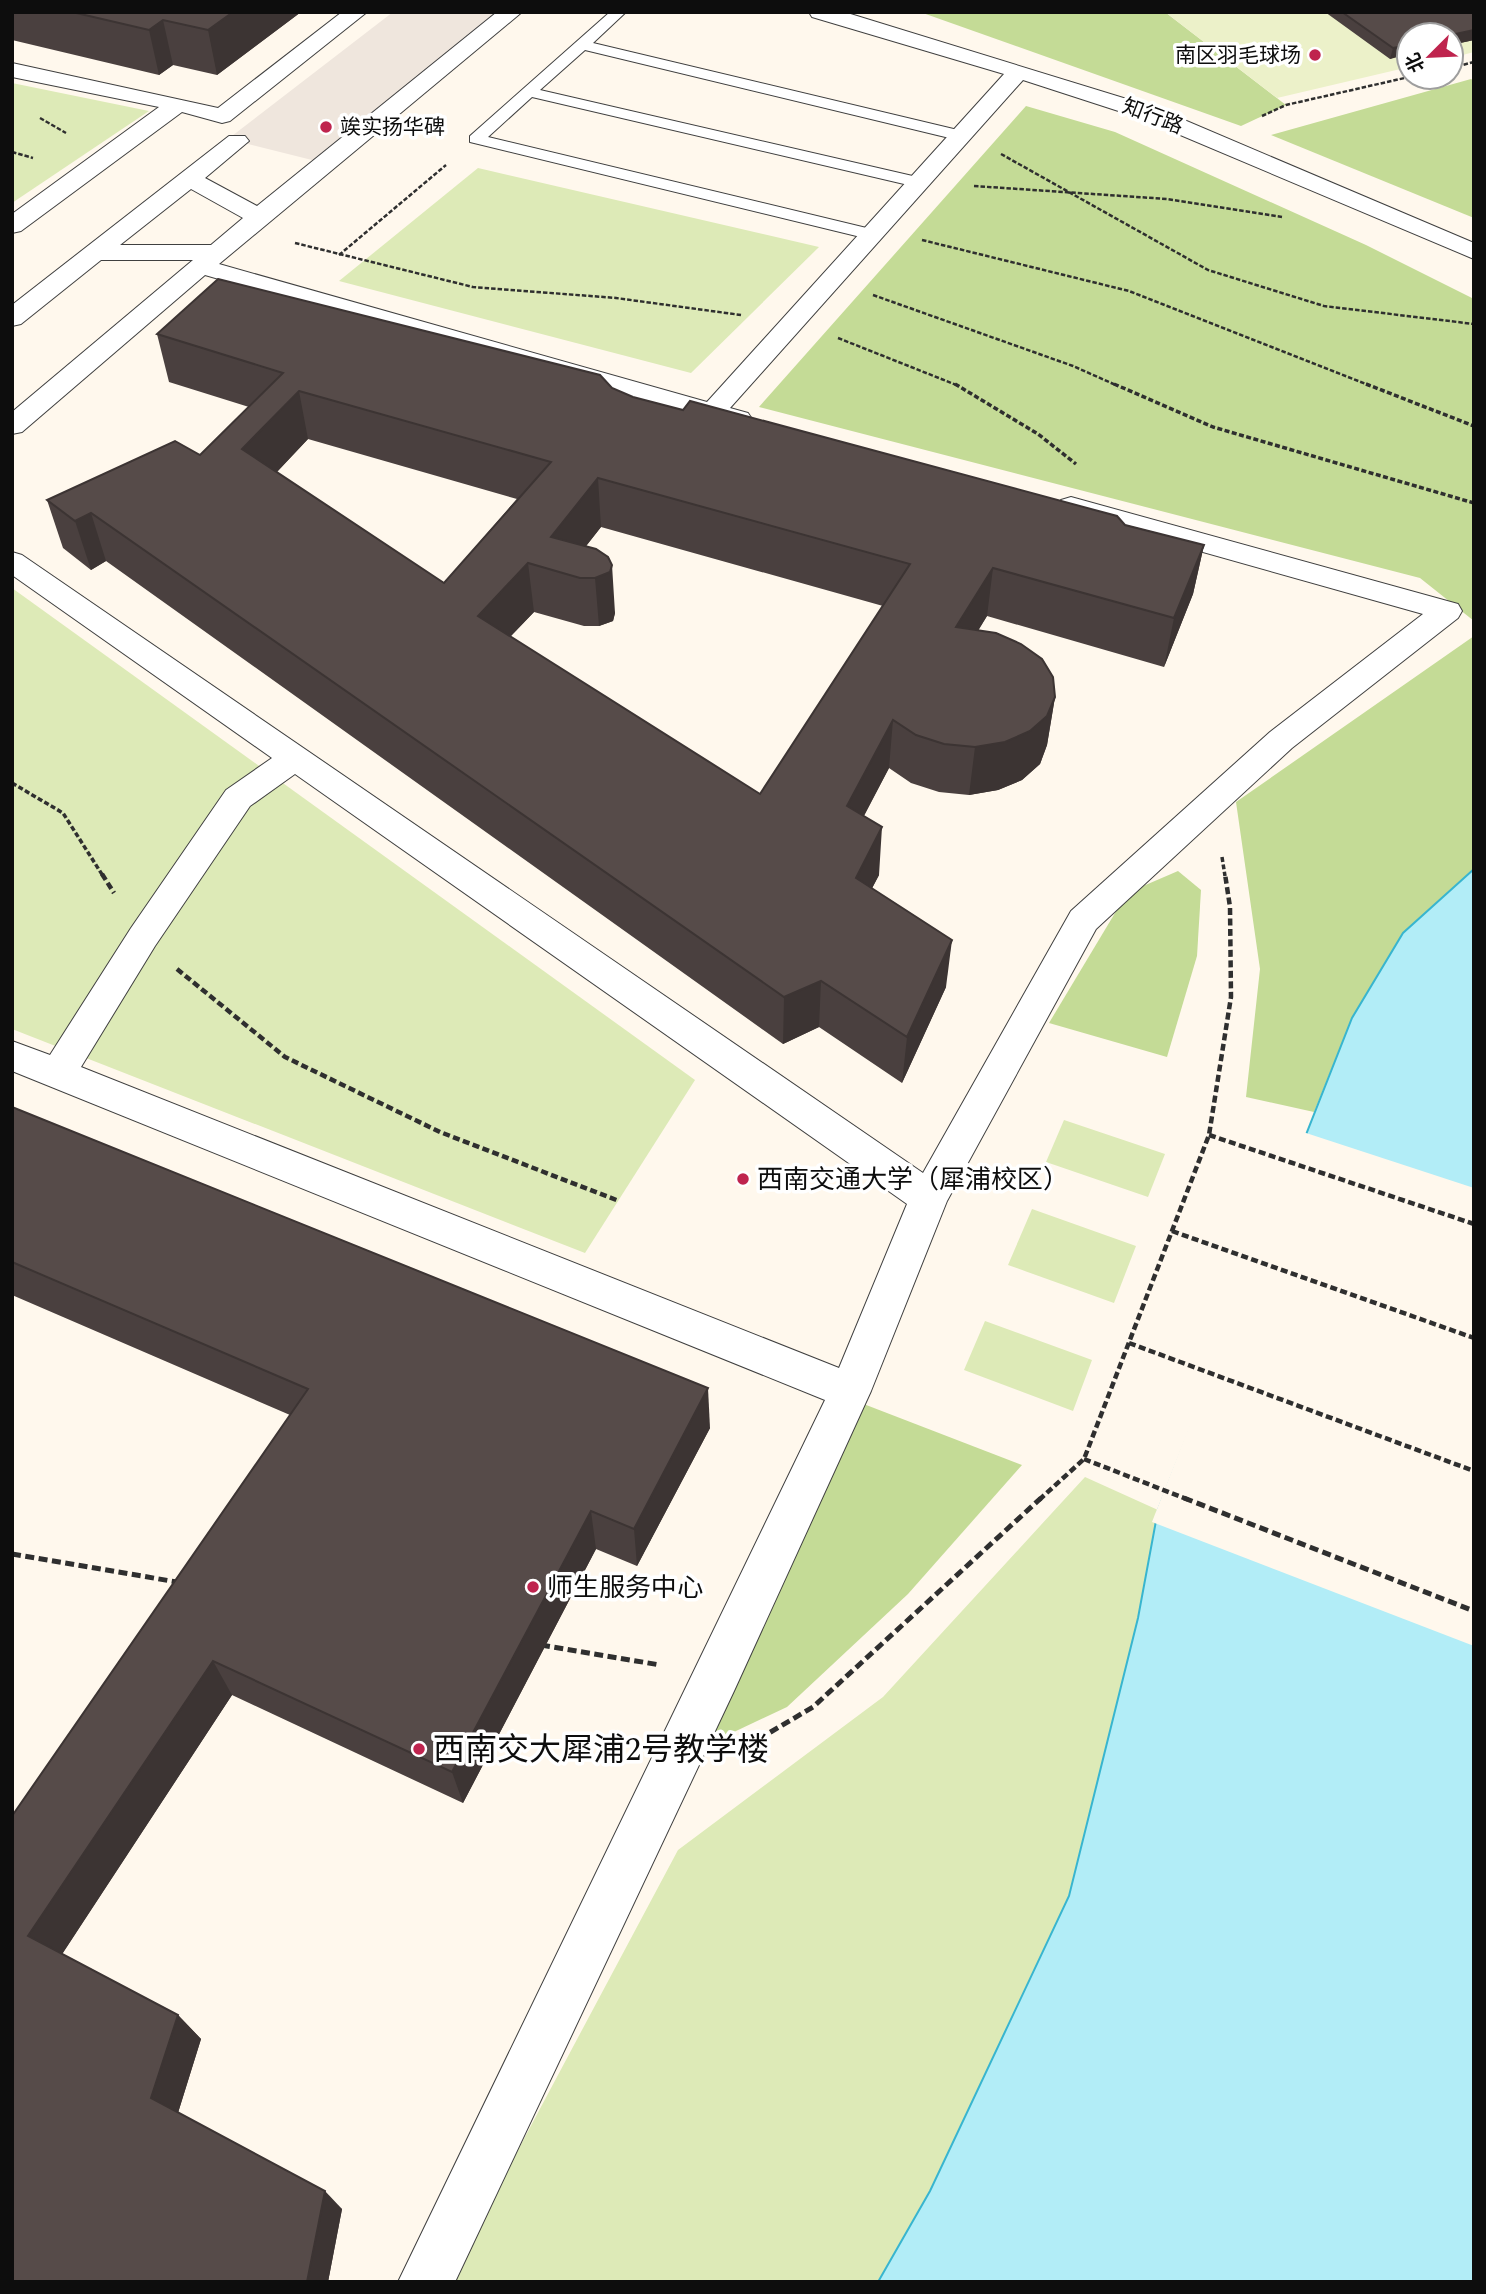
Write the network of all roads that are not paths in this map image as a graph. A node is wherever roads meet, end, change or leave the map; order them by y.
1 (356, 12) edge
2 (511, 12) edge
3 (619, 12) edge
4 (821, 12) edge
5 (582, 45) junction
6 (12, 70) edge
7 (1020, 71) junction
8 (529, 92) junction
9 (178, 104) junction
10 (962, 136) junction
11 (237, 141) dead end
12 (190, 179) junction
13 (917, 182) junction
14 (15, 221) edge
15 (252, 223) junction
16 (873, 235) junction
17 (1474, 252) edge
18 (94, 253) junction
19 (209, 259) junction
20 (12, 318) edge
21 (712, 412) junction
22 (12, 426) edge
23 (766, 426) edge
24 (1050, 501) edge
25 (12, 561) edge
26 (293, 758) junction
27 (12, 1055) edge
28 (59, 1072) junction
29 (929, 1198) junction
30 (850, 1391) junction
31 (426, 2282) edge

1 - 9 street
2 - 15 street
3 - 5 lane
4 - 7 street, 知行路
5 - 8 lane
5 - 10 lane
6 - 9 street
7 - 10 street
7 - 17 street, 知行路
8 - 13 lane
8 - 16 lane
9 - 14 street
10 - 13 street
11 - 12 street
12 - 15 street
12 - 18 street
13 - 16 street
15 - 19 street
16 - 21 street
18 - 19 street
18 - 20 street
19 - 21 street
19 - 22 street
21 - 23 street
24 - 29 street
25 - 26 street
26 - 28 street
26 - 29 street
27 - 28 street
28 - 30 street
29 - 30 street
30 - 31 street

